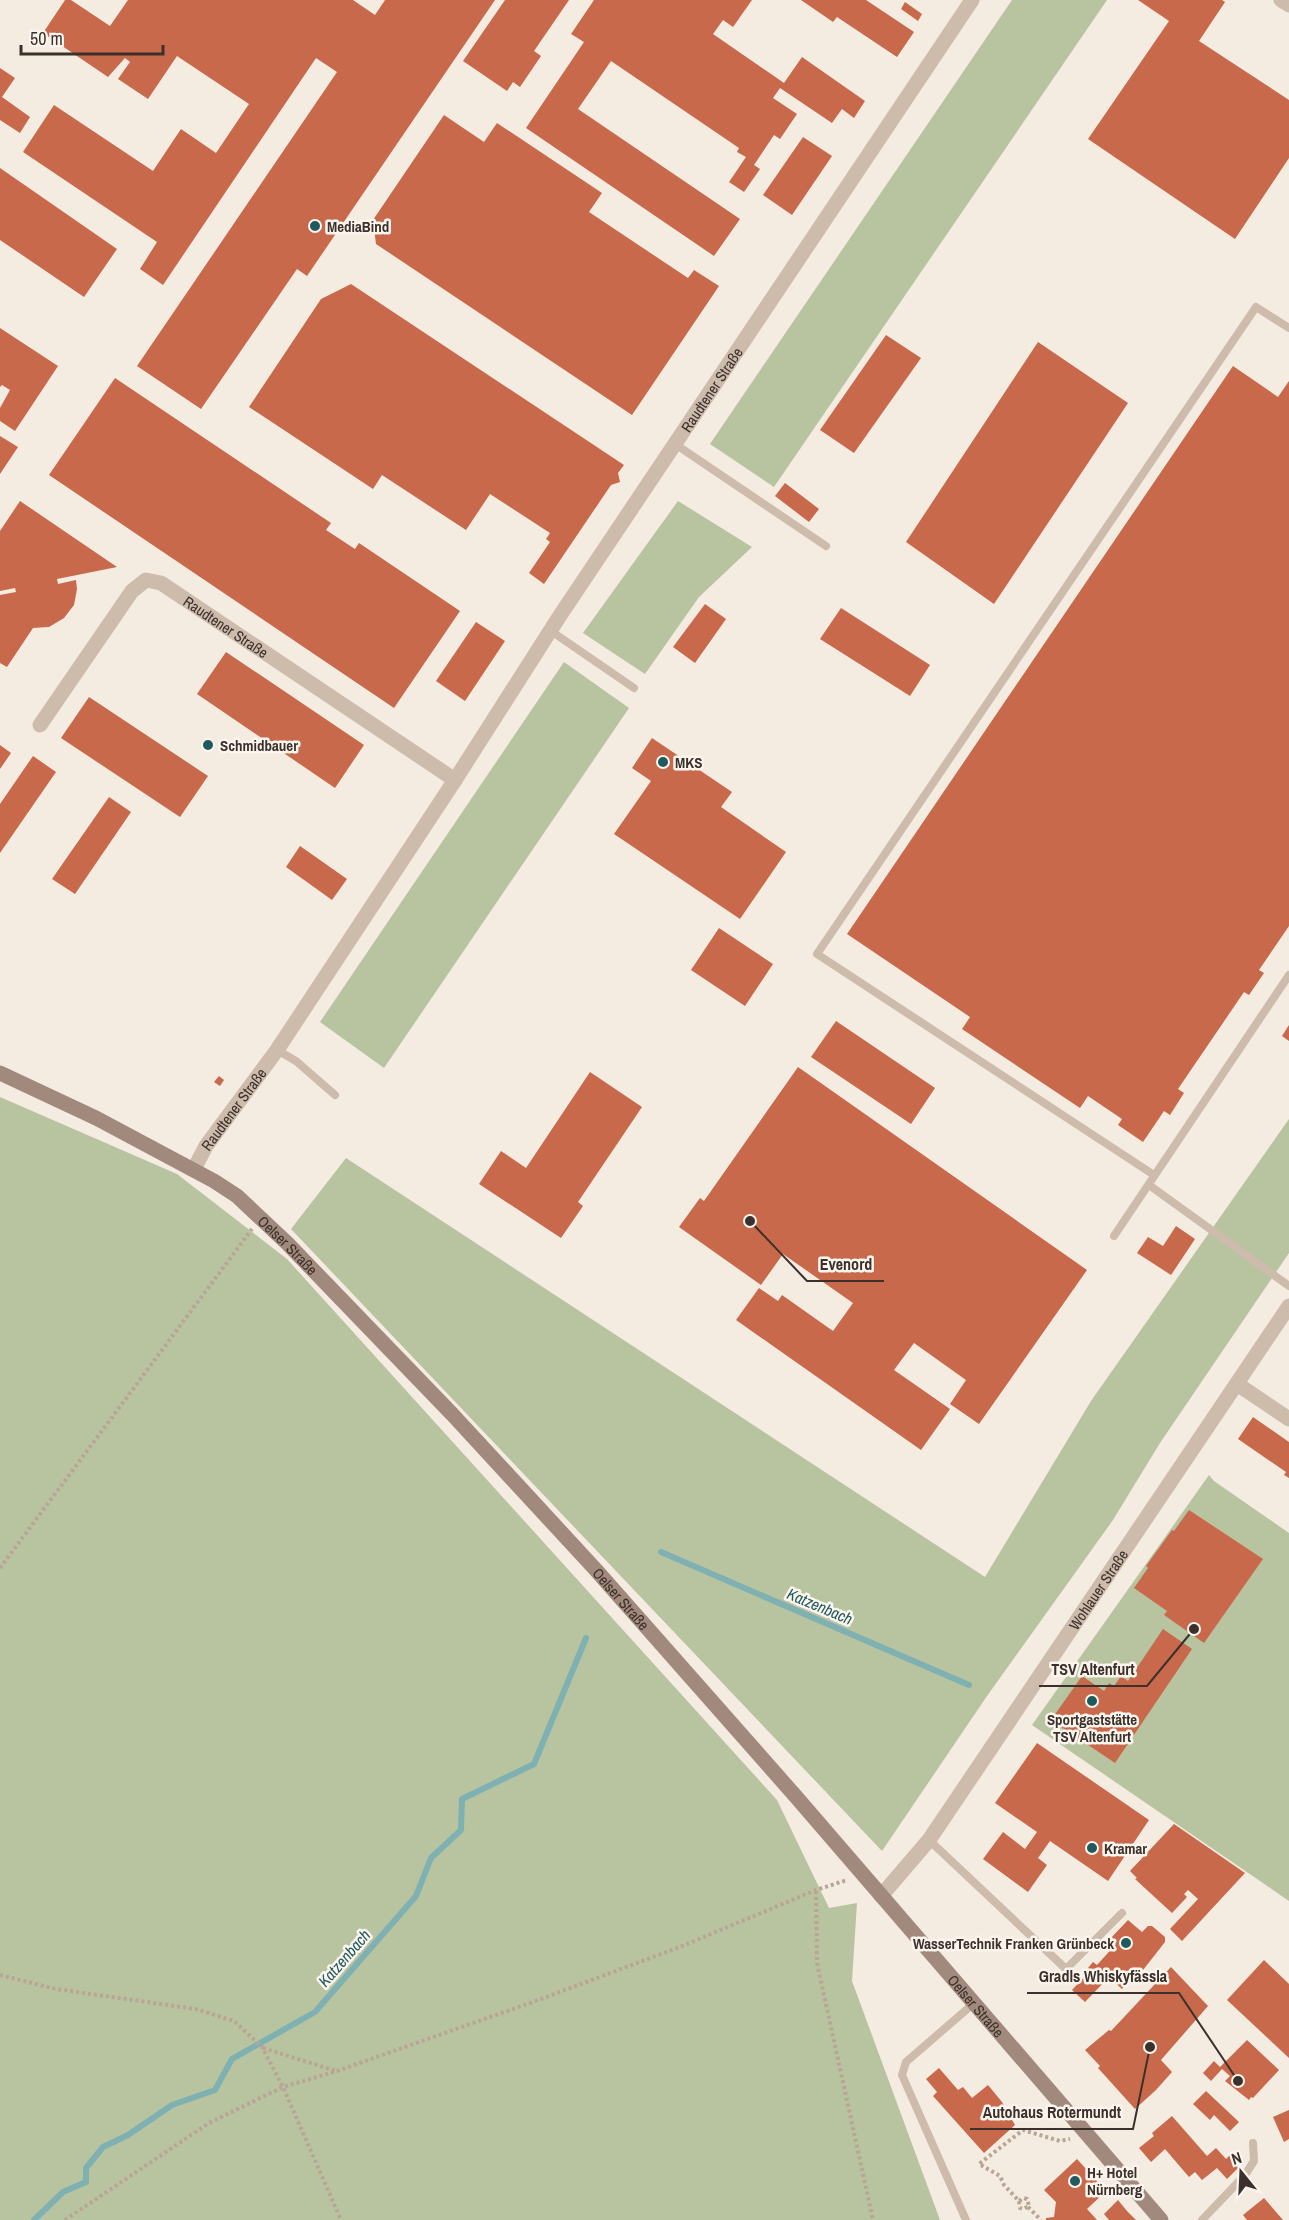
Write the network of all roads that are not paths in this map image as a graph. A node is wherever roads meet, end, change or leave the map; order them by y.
1 (972, 0) edge
2 (1281, 0) edge
3 (1289, 5) edge
4 (1289, 328) edge
5 (675, 444) junction
6 (826, 546) dead end
7 (551, 631) junction
8 (634, 688) dead end
9 (40, 725) dead end
10 (455, 780) junction
11 (1289, 975) edge
12 (277, 1050) junction
13 (0, 1073) edge
14 (334, 1095) dead end
15 (194, 1169) junction
16 (1154, 1175) junction
17 (1149, 1185) junction
18 (1114, 1236) dead end
19 (1289, 1286) edge
20 (1289, 1306) edge
21 (1237, 1384) junction
22 (1289, 1419) edge
23 (929, 1840) junction
24 (881, 1896) junction
25 (1122, 1913) dead end
26 (973, 2004) junction
27 (1253, 2143) dead end
28 (966, 2220) edge
29 (1161, 2220) edge
30 (1202, 2220) edge

1 - 5 street, Raudtener Straße
2 - 3 street
4 - 16 lane
5 - 6 lane
5 - 7 street, Raudtener Straße
7 - 8 lane
7 - 10 street, Raudtener Straße
9 - 10 street, Raudtener Straße
10 - 12 street, Raudtener Straße
11 - 16 lane
12 - 14 lane
12 - 15 street, Raudtener Straße
13 - 15 main road, Oelser Straße
15 - 24 main road, Oelser Straße
16 - 17 lane
17 - 18 lane
17 - 19 lane
20 - 21 street, Wohlauer Straße
21 - 22 street
21 - 23 street, Wohlauer Straße
23 - 24 street, Wohlauer Straße
23 - 25 lane
24 - 26 main road, Oelser Straße
26 - 28 lane
26 - 29 main road, Oelser Straße
27 - 30 lane

